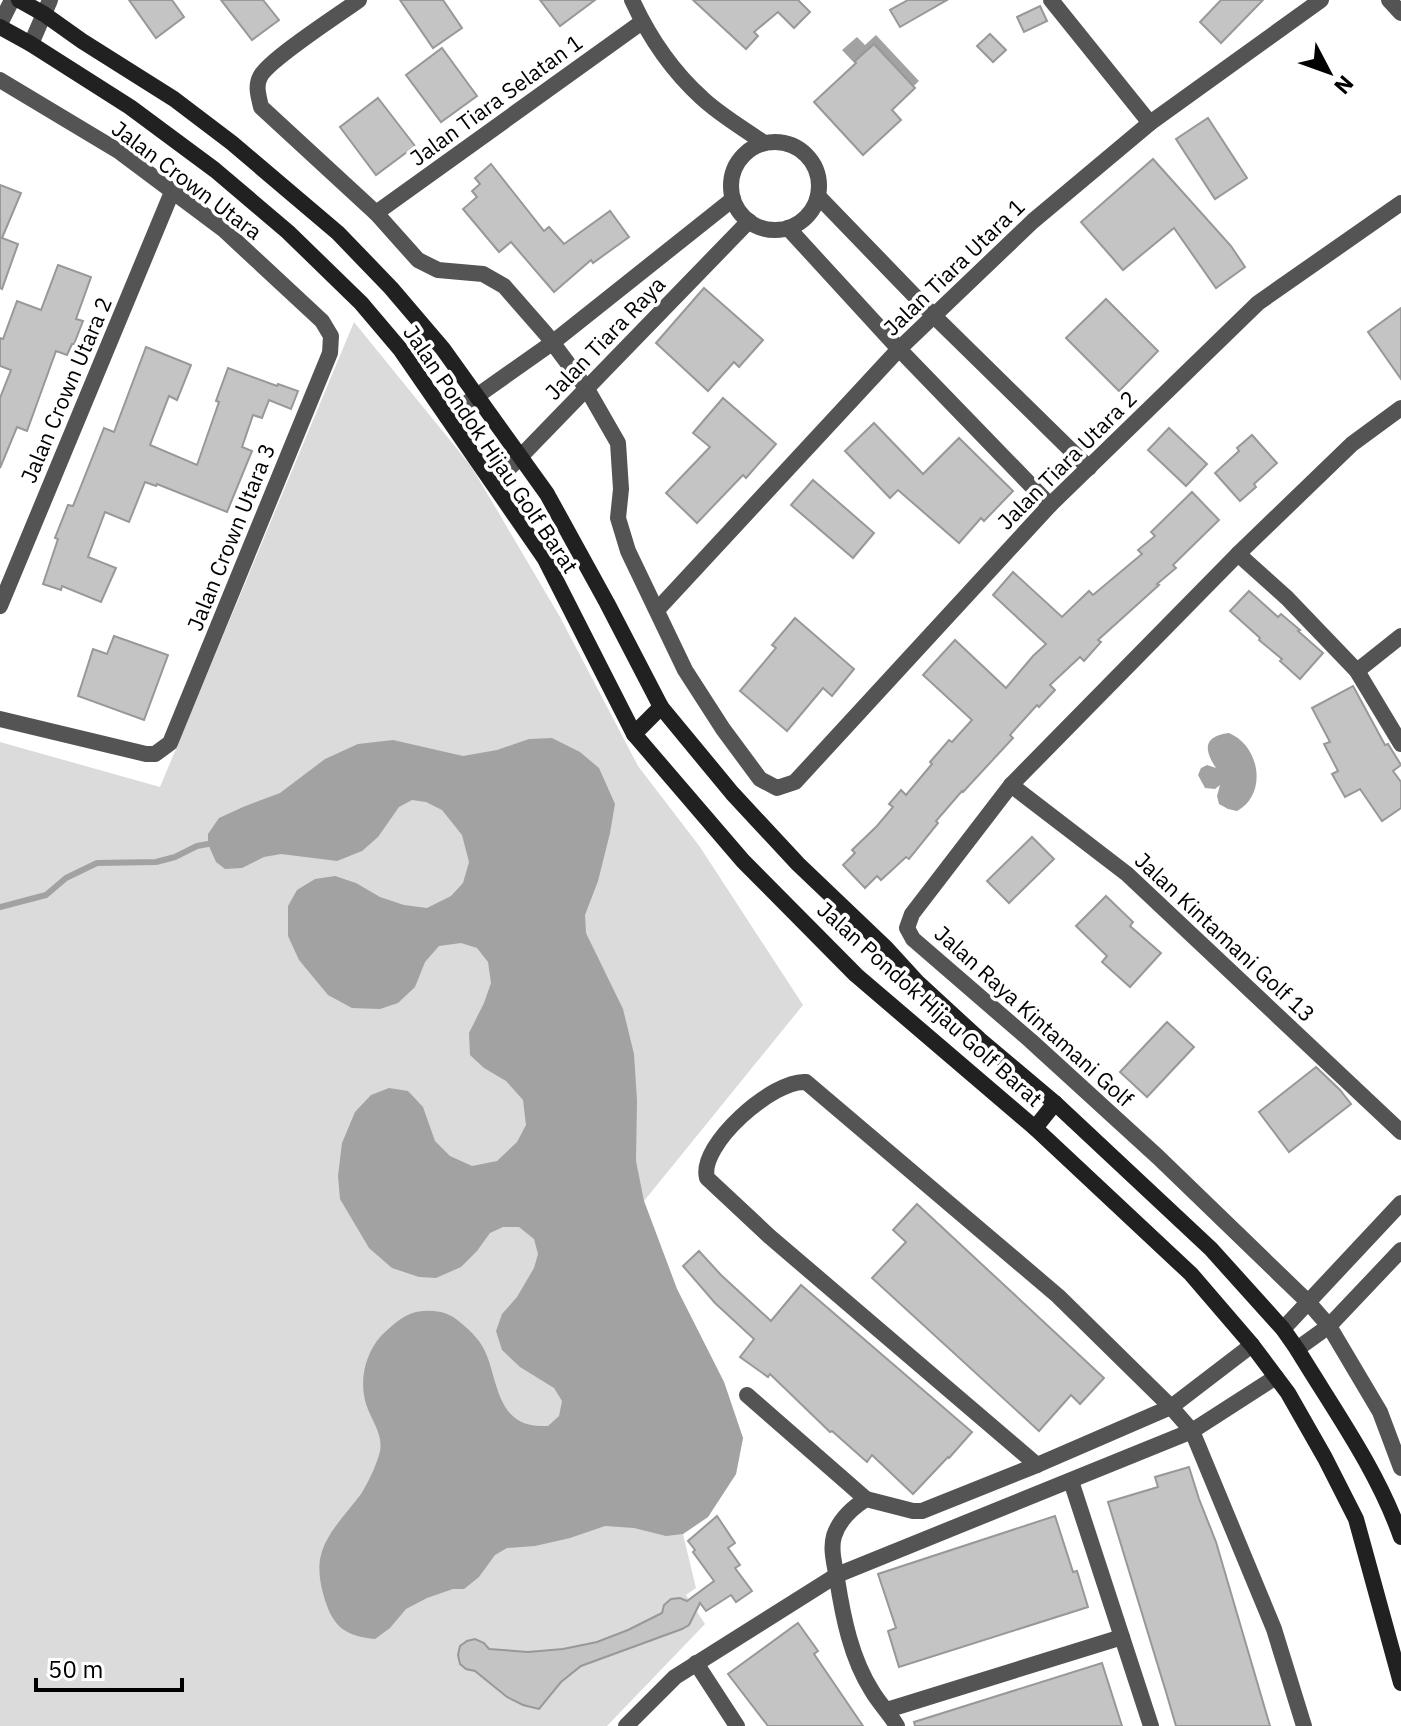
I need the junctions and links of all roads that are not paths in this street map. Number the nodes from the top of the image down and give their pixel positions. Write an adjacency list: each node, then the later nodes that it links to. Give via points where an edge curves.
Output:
1 (12, 0): 11 (street)
2 (19, 0): 8 (street, Jalan Pondok Hijau Golf Barat)
3 (359, 0): 20 (street, via 263,71 257,88 261,107)
4 (632, 0): 10 (street)
5 (1051, 0): 14 (street)
6 (1389, 0): 9 (street)
7 (1310, 3): 14 (street, Jalan Tiara Utara 1)
8 (47, 7): 12 (street); 28 (street, Jalan Pondok Hijau Golf Barat, via 82,41 174,99 338,233 391,288)
9 (1401, 13)
10 (642, 22): 15 (street, via 670,65 703,100); 20 (street, Jalan Tiara Selatan 1)
11 (0, 26): 12 (street, Jalan Pondok Hijau Golf Barat)
12 (31, 44): 30 (street, Jalan Pondok Hijau Golf Barat, via 130,107 288,232 361,303)
13 (0, 80): 16 (street, Jalan Crown Utara, via 120,152)
14 (1150, 123): 23 (street, Jalan Tiara Utara 1, via 1033,221)
15 (764, 143): 17 (street, via 794,145 806,154 815,166); 18 (street, via 739,160 733,172)
16 (172, 192): 24 (street, Jalan Crown Utara, via 223,229 322,321); 36 (street, Jalan Crown Utara 2)
17 (818, 196): 22 (street, via 812,210); 23 (street)
18 (733, 199): 21 (street); 25 (street, Jalan Tiara Raya)
19 (1401, 203): 32 (street, Jalan Tiara Utara 2, via 1258,303)
20 (376, 213): 25 (street, via 418,260 438,270 483,274 504,286)
21 (749, 221): 22 (street, via 774,230); 27 (street, Jalan Tiara Raya)
22 (788, 228): 26 (street)
23 (934, 316): 26 (street, Jalan Tiara Utara 1); 32 (street)
24 (331, 336): 41 (street, Jalan Crown Utara 3, via 330,353 170,743 146,754)
25 (552, 343): 27 (street); 28 (street, Jalan Tiara Raya)
26 (899, 349): 34 (street); 37 (street, Jalan Tiara Utara 1)
27 (587, 389): 31 (street, Jalan Tiara Raya); 37 (street, via 618,443 618,518)
28 (477, 395): 30 (street, Jalan Tiara Raya); 31 (street, Jalan Pondok Hijau Golf Barat)
29 (1401, 408): 35 (street, Jalan Raya Kintamani Golf, via 1352,444)
30 (447, 417): 33 (street, Jalan Pondok Hijau Golf Barat)
31 (521, 457): 33 (street, Jalan Tiara Raya); 40 (street, Jalan Pondok Hijau Golf Barat, via 547,494)
32 (1089, 468): 34 (street, Jalan Tiara Utara 2)
33 (494, 484): 42 (street, Jalan Pondok Hijau Golf Barat, via 545,559)
34 (1050, 505): 37 (street, Jalan Tiara Utara 2, via 795,782 777,788 760,779 723,729 685,670)
35 (1238, 554): 39 (street); 44 (street, Jalan Raya Kintamani Golf)
36 (0, 606)
37 (657, 610)
38 (1401, 636): 39 (street)
39 (1357, 671): 43 (street)
40 (661, 707): 42 (street); 45 (street, Jalan Pondok Hijau Golf Barat, via 798,864 968,1029)
41 (0, 719)
42 (634, 734): 46 (street, Jalan Pondok Hijau Golf Barat, via 743,861 856,975)
43 (1401, 744)
44 (1011, 785): 47 (street, Jalan Kintamani Golf 13, via 1127,874); 50 (street, Jalan Raya Kintamani Golf, via 912,914 907,928 913,939 1158,1157)
45 (1055, 1103): 46 (street); 52 (street, Jalan Pondok Hijau Golf Barat, via 1211,1249)
46 (1035, 1128): 53 (street, Jalan Pondok Hijau Golf Barat, via 1191,1274)
47 (1401, 1132)
48 (1401, 1203): 50 (street)
49 (1401, 1250): 51 (street)
50 (1308, 1302): 51 (street, Jalan Raya Kintamani Golf); 52 (street)
51 (1329, 1326): 54 (street); 60 (street, Jalan Raya Kintamani Golf, via 1380,1412)
52 (1283, 1329): 54 (street, Jalan Pondok Hijau Golf Barat)
53 (1252, 1345): 55 (street, Jalan Pondok Hijau Golf Barat); 57 (street)
54 (1297, 1349): 63 (street, Jalan Pondok Hijau Golf Barat, via 1376,1479)
55 (1276, 1377): 58 (street); 66 (street, Jalan Pondok Hijau Golf Barat, via 1356,1519)
56 (747, 1395): 62 (street)
57 (1171, 1407): 58 (street); 59 (street); 59 (street, via 1058,1296 806,1082 780,1088 751,1108 713,1150 707,1178)
58 (1192, 1431): 61 (street); 74 (street, via 1274,1629)
59 (1037, 1465): 62 (street, via 922,1511)
60 (1401, 1468)
61 (1071, 1481): 64 (street); 65 (street)
62 (866, 1499): 64 (street, via 844,1517 835,1533)
63 (1401, 1537)
64 (837, 1575): 67 (street); 69 (street, via 859,1665)
65 (1122, 1637): 69 (street); 73 (street)
66 (1396, 1649): 68 (street, Jalan Pondok Hijau Golf Barat)
67 (696, 1663): 70 (street); 71 (street)
68 (1401, 1683)
69 (887, 1710): 72 (street)
70 (626, 1726)
71 (737, 1726)
72 (897, 1726)
73 (1151, 1726)
74 (1304, 1726)

